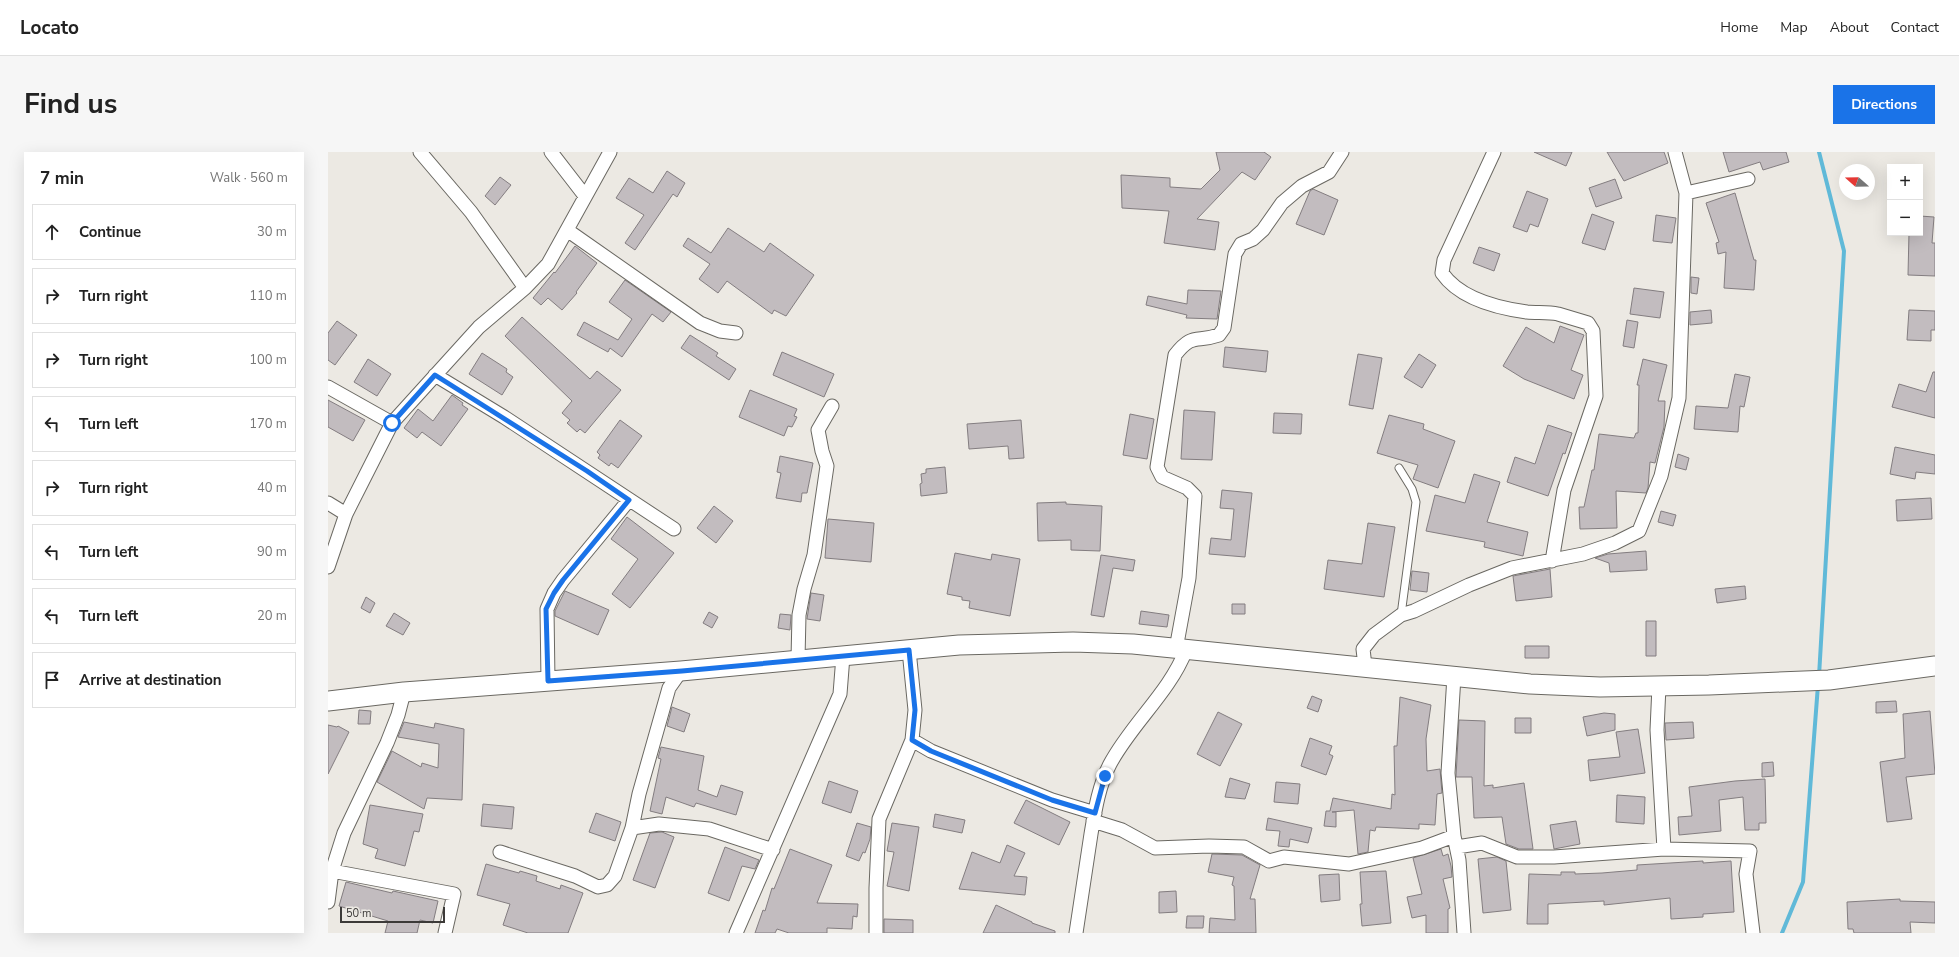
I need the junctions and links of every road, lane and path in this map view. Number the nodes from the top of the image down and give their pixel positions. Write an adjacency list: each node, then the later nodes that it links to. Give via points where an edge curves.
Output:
1 (420, 152): 11 (street, via 471,212)
2 (551, 152): 9 (street)
3 (610, 152): 9 (street)
4 (1342, 152): 26 (street, via 1329,172 1302,186 1282,203 1263,230 1253,239 1241,244 1235,254 1224,328 1219,335 1184,343 1175,355 1157,466 1162,477 1187,488 1195,496)
5 (1494, 152): 22 (street, via 1444,260 1442,273 1448,283 1492,305 1528,312 1558,314 1588,323 1592,331 1596,396 1564,490)
6 (1675, 152): 8 (street)
7 (1748, 179): 8 (street)
8 (1686, 193): 22 (street, via 1679,398 1660,476 1639,531 1589,552)
9 (586, 196): 10 (street)
10 (567, 230): 11 (street, via 548,264); 12 (street, via 700,323 720,331)
11 (525, 288): 13 (street, via 479,327)
12 (736, 333)
13 (435, 375): 16 (street); 18 (street, via 581,466)
14 (328, 387): 16 (street)
15 (832, 406): 28 (street, via 818,430 827,466 814,555 799,615)
16 (392, 423): 20 (street)
17 (1399, 468): 24 (lane, via 1412,489 1416,502)
18 (629, 500): 21 (street); 33 (street, via 563,580 546,609)
19 (328, 503): 20 (street)
20 (346, 514): 23 (street)
21 (674, 529)
22 (1552, 561): 24 (street, via 1512,568)
23 (328, 567)
24 (1402, 615): 29 (street, via 1374,635 1363,649)
25 (909, 650): 26 (main road, via 959,645 1073,642 1133,644); 27 (main road); 37 (street, via 915,710)
26 (1181, 650): 29 (main road); 38 (street, via 1173,679 1140,719 1110,764)
27 (843, 656): 28 (main road); 42 (street, via 840,694 786,814)
28 (798, 659): 31 (main road)
29 (1366, 666): 32 (main road)
30 (1935, 666): 34 (main road, via 1829,680)
31 (682, 671): 33 (main road); 39 (street, via 669,688)
32 (1454, 676): 34 (main road, via 1530,684); 40 (street, via 1448,773)
33 (548, 681): 35 (main road)
34 (1659, 686): 41 (street, via 1657,730)
35 (404, 692): 36 (main road); 44 (street, via 390,736 344,833)
36 (328, 701)
37 (912, 740): 38 (street, via 931,751); 48 (street, via 880,820)
38 (1094, 817): 40 (street, via 1155,848 1244,847 1269,861 1284,857 1349,864); 49 (street)
39 (632, 828): 42 (street, via 659,824 709,829); 43 (street, via 615,876 607,885 598,887 575,876)
40 (1456, 842): 41 (street, via 1482,844 1517,857 1554,857); 50 (street)
41 (1664, 849): 51 (street, via 1750,851 1746,874)
42 (773, 850): 47 (street)
43 (500, 852)
44 (332, 871): 45 (street); 46 (street, via 454,894)
45 (328, 902)
46 (445, 933)
47 (736, 933)
48 (876, 933)
49 (1076, 933)
50 (1464, 933)
51 (1753, 933)

